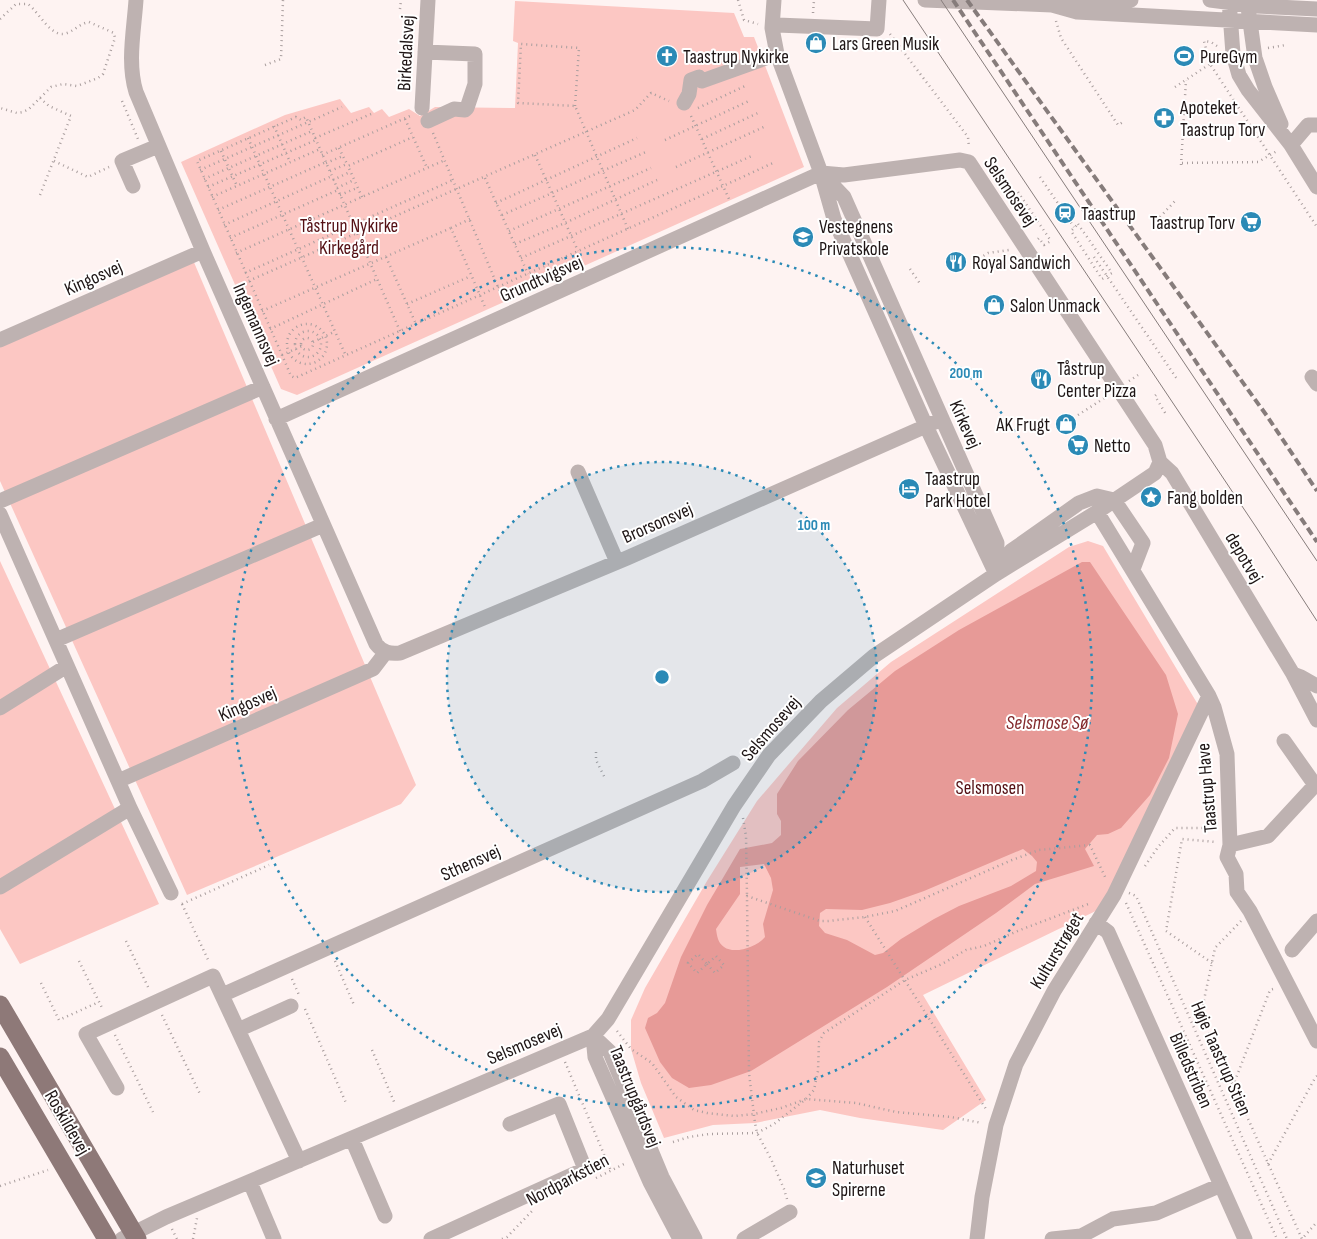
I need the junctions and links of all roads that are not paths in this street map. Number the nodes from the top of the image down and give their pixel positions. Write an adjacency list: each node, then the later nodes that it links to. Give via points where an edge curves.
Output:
1 (136, 0): 21 (street, Ingemannsvej, via 132,80)
2 (428, 0): 16 (street, Birkedalsvej)
3 (774, 0): 15 (street, Kirkevej)
4 (879, 0): 15 (street, via 877,29 777,25)
5 (925, 0): 10 (street)
6 (1131, 0): 10 (street)
7 (1210, 0): 8 (street)
8 (1229, 1): 9 (street); 12 (street)
9 (1247, 3): 11 (street); 13 (street)
10 (1052, 5): 12 (street, via 1077,12)
11 (1317, 9)
12 (1230, 21): 13 (street); 20 (street, via 1239,75)
13 (1249, 21): 14 (street); 20 (street, via 1261,77)
14 (1317, 25)
15 (772, 28): 17 (street, Kirkevej)
16 (425, 52): 16 (street, Birkedalsvej, via 425,115 465,110 475,84 475,54)
17 (777, 54): 18 (street, via 702,81 699,77 691,80); 23 (street, Kirkevej)
18 (686, 107)
19 (1317, 125): 20 (street, via 1308,125)
20 (1291, 145): 25 (street)
21 (158, 146): 24 (street, via 122,162); 28 (street, Ingemannsvej)
22 (930, 164): 23 (street, Selsmosevej, via 844,175); 26 (street, Selsmosevej, via 849,185); 34 (street, Selsmosevej, via 969,162 1155,445)
23 (821, 173): 26 (street, Kirkevej); 27 (street, Kirkevej); 31 (street, Grundtvigsvej)
24 (133, 186)
25 (1317, 187)
26 (844, 197): 27 (street, Selsmosevej); 32 (street, Kirkevej)
27 (834, 218): 33 (street, Kirkevej)
28 (203, 251): 29 (street, Kingosvej); 30 (street, Ingemannsvej)
29 (0, 340)
30 (263, 387): 31 (street, Ingemannsvej); 37 (street)
31 (276, 418): 40 (street, Ingemannsvej)
32 (942, 419): 33 (street, Brorsonsvej); 44 (street, Kirkevej, via 997,543)
33 (926, 426): 42 (street, Brorsonsvej); 44 (street, Kirkevej)
34 (1160, 462): 36 (street, Selsmosevej, via 1155,473); 48 (street, depotvej, via 1172,473)
35 (578, 472): 42 (street)
36 (1114, 500): 38 (street, Selsmosevej); 43 (street, via 1143,543); 44 (street, via 1097,496 1079,503 1010,551)
37 (0, 501)
38 (1097, 512): 43 (street, Taastrup Have); 44 (street, Selsmosevej)
39 (0, 514): 41 (street)
40 (324, 525): 45 (street); 46 (street, Ingemannsvej, via 376,644)
41 (3, 530): 45 (street)
42 (617, 562): 46 (street, Brorsonsvej, via 400,653)
43 (1133, 569): 50 (street, Taastrup Have)
44 (996, 574): 67 (street, Selsmosevej, via 874,656 821,701 769,755 734,806 608,1019)
45 (56, 640): 47 (street)
46 (386, 652): 55 (street, Kingosvej, via 373,669)
47 (67, 666): 51 (street); 55 (street)
48 (1293, 674): 49 (street); 52 (street, depotvej)
49 (1317, 686)
50 (1209, 696): 57 (street, Taastrup Have, via 1227,754); 61 (street, Kulturstrøget, via 1122,895)
51 (0, 708)
52 (1317, 720)
53 (1284, 741): 57 (street, via 1315,785 1268,836)
54 (733, 763): 63 (street, Sthensvej, via 702,781)
55 (118, 781): 56 (street)
56 (130, 808): 58 (street); 59 (street)
57 (1230, 839): 68 (street, Taastrup Have, via 1227,857 1236,874 1237,892)
58 (0, 887)
59 (171, 893)
60 (1317, 921): 62 (street)
61 (1096, 923): 75 (street, Billedstriben, via 1108,932); 85 (street, Kulturstrøget, via 1054,991 1016,1064 996,1125 982,1197)
62 (1292, 950)
63 (222, 995): 66 (street); 70 (street, via 213,976 86,1034)
64 (0, 1005): 78 (main road, Roskildevej)
65 (291, 1006): 66 (street)
66 (238, 1030): 73 (street)
67 (593, 1036): 72 (street, Selsmosevej); 82 (street, Taastrupgårdsvej, via 595,1057 650,1182); 83 (street, Taastrupgårdsvej, via 610,1052 662,1177)
68 (1317, 1041)
69 (0, 1057): 79 (main road, Roskildevej)
70 (117, 1088)
71 (510, 1124): 81 (street, via 559,1104 585,1169)
72 (352, 1138): 73 (street, Selsmosevej); 77 (street)
73 (299, 1161): 74 (street, Selsmosevej)
74 (250, 1182): 78 (street, Selsmosevej, via 166,1217); 80 (street)
75 (1221, 1185): 86 (street, via 1156,1213 1113,1219 1081,1236); 87 (street, Billedstriben)
76 (790, 1212): 84 (street)
77 (385, 1216)
78 (131, 1237)
79 (107, 1239)
80 (274, 1239)
81 (431, 1239)
82 (680, 1239)
83 (695, 1239)
84 (744, 1239)
85 (978, 1239)
86 (1052, 1239)
87 (1245, 1239)

